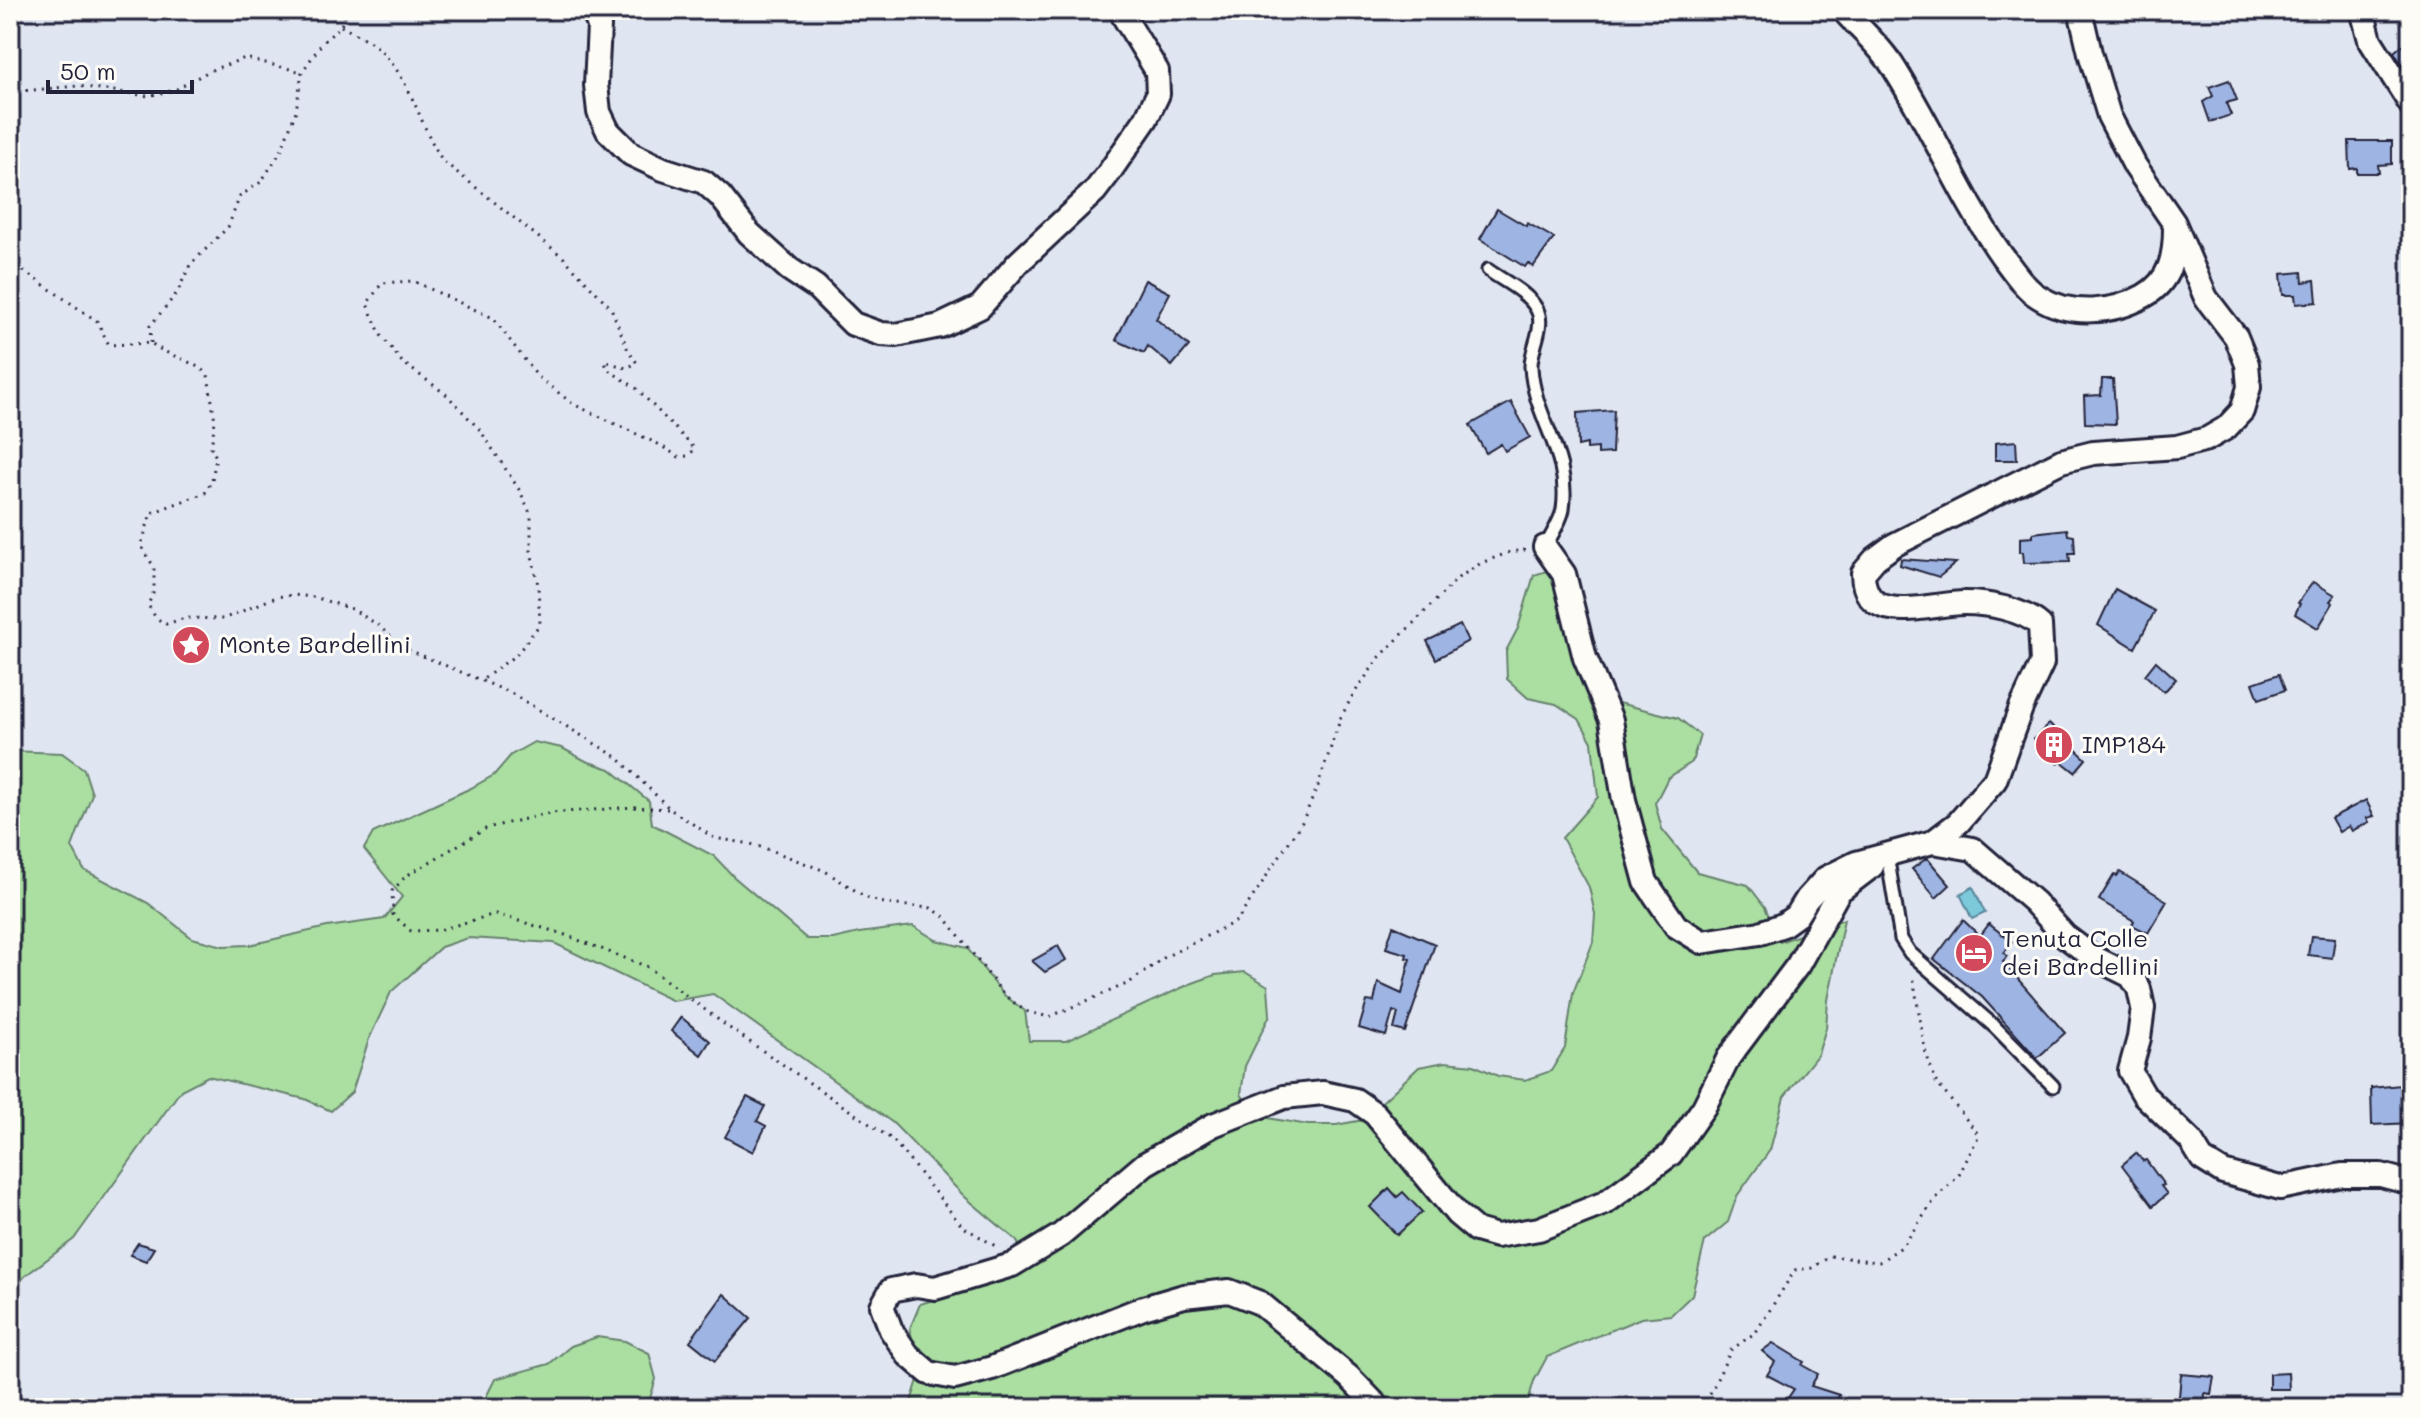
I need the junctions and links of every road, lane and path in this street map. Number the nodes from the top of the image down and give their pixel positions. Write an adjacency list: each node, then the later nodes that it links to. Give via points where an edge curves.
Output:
1 (346, 10): 7 (path)
2 (593, 10): 3 (street, via 599,26 599,112 608,131 631,154 704,182 749,233 853,324 896,335 940,326 980,307 1108,174 1158,94 1157,71)
3 (1123, 10)
4 (1843, 10): 11 (street, via 1890,62 1988,236 2039,298 2084,311 2112,309 2152,292 2175,254)
5 (2080, 10): 11 (street, via 2109,116)
6 (2362, 10): 10 (street, via 2370,40)
7 (341, 26): 8 (path); 16 (path, via 383,51 410,91 443,161 563,257 611,308 637,363 626,368 605,361 607,369 636,388 695,449 679,457 573,404 537,376 493,318 413,281 382,283 367,304 381,335 402,362 447,395 480,430 531,515 540,624 517,654)
8 (302, 72): 9 (path, via 245,58 175,90 148,96 78,86); 14 (path, via 296,111 281,151 261,182 240,196 228,227 190,265 177,293 150,326)
9 (10, 92)
10 (2411, 105)
11 (2174, 223): 18 (street, via 2198,282 2236,337 2247,364 2249,387 2242,411 2207,439 2061,461 1894,545 1863,573 1869,597 1880,605 1901,610 1965,603 2004,609 2040,625 2042,663 1995,780 1958,823)
12 (10, 262): 14 (path, via 97,321 109,345)
13 (1488, 270): 15 (lane, via 1538,309 1531,365 1536,400 1562,462 1563,511)
14 (151, 343): 16 (path, via 208,375 215,421 211,447 216,457 205,493 151,513 141,546 154,567 149,610 166,624 185,618 223,619 276,597 314,597 352,609 404,648)
15 (1545, 547): 17 (path, via 1510,552 1469,571 1379,658 1341,717 1302,822 1237,921 1165,957 1129,983 1049,1017 1025,1011 1004,995 945,917 931,908 867,898 812,866 751,844 714,838); 19 (street, via 1564,574 1585,658 1611,720 1624,800 1646,882 1676,926 1702,942 1760,933 1797,915 1826,878)
16 (482, 680): 17 (path, via 617,757)
17 (670, 809): 23 (path, via 550,813 487,828 406,876 392,891 393,915 411,931 439,930 495,914 648,967 893,1140 962,1226 999,1248)
18 (1933, 842): 19 (street); 22 (street, via 1973,849 2065,936 2131,976 2143,1008 2130,1071 2144,1095 2202,1159 2223,1172 2280,1188 2342,1175 2381,1175)
19 (1887, 855): 20 (lane, via 1901,939); 23 (street, via 1839,891 1798,965 1729,1057 1704,1107 1671,1154 1605,1203 1539,1229 1497,1236 1476,1230 1375,1114 1355,1100 1323,1093 1284,1097 1213,1125 1145,1164 1061,1235)
20 (1910, 953): 21 (lane); 25 (path, via 1925,1050 1936,1082 1979,1135 1959,1175 1903,1246 1879,1262 1831,1256 1812,1268 1795,1270 1756,1332 1731,1350)
21 (2053, 1086)
22 (2411, 1183)
23 (1012, 1265): 24 (street, via 935,1288 891,1290 882,1306 908,1355 929,1373 955,1378 1143,1308 1229,1291 1260,1303)
24 (1379, 1408)
25 (1703, 1408)

